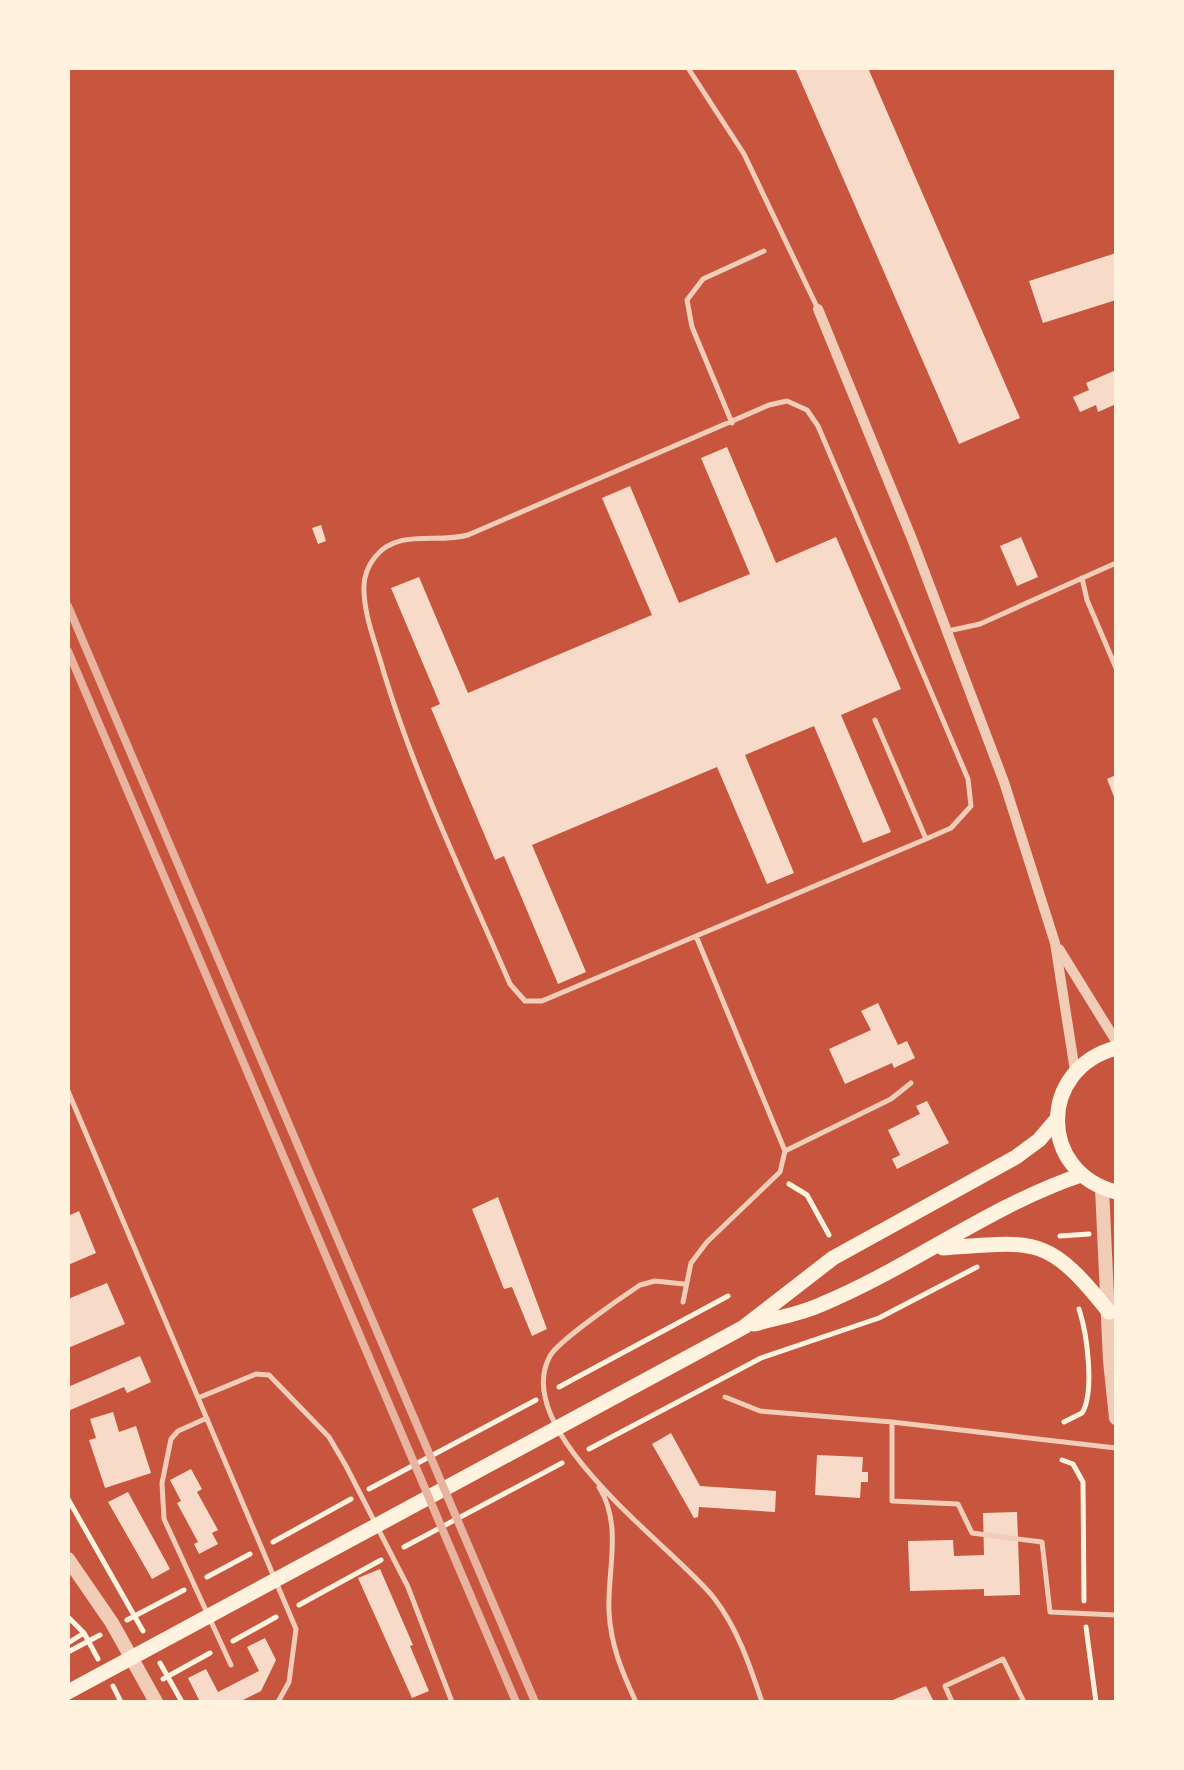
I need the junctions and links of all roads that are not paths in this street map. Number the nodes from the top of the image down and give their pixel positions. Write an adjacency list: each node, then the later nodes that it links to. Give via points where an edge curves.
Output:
1 (688, 68): 3 (lane, via 744,154)
2 (764, 251): 4 (lane, via 703,279 687,300)
3 (818, 310): 7 (street)
4 (732, 422): 10 (lane, via 787,401 818,426 968,779 966,814); 11 (lane, via 468,535 399,540 376,556 364,577 366,612 399,721 516,994 534,1004)
5 (1116, 563): 6 (lane)
6 (1082, 578): 7 (lane); 8 (lane)
7 (948, 632): 12 (street)
8 (1116, 668)
9 (874, 720): 10 (lane)
10 (926, 840): 11 (lane)
11 (696, 936): 18 (lane)
12 (1054, 942): 13 (street); 14 (street)
13 (1116, 1044): 14 (main road)
14 (1075, 1071): 17 (main road)
15 (911, 1083): 18 (lane, via 891,1100)
16 (68, 1091): 27 (lane)
17 (1057, 1119): 19 (main road, via 1068,1159); 25 (main road, via 1016,1157 834,1258)
18 (785, 1150): 22 (lane, via 780,1172 707,1242)
19 (1082, 1176): 20 (main road); 21 (main road)
20 (1109, 1190): 24 (street)
21 (934, 1249): 24 (main road, via 1034,1245 1072,1268); 25 (main road, via 816,1307)
22 (684, 1284): 23 (lane); 32 (lane, via 640,1285 551,1353 548,1404)
23 (683, 1302)
24 (1109, 1312): 29 (street)
25 (744, 1327): 36 (main road)
26 (724, 1397): 30 (lane, via 760,1411)
27 (198, 1398): 28 (lane); 39 (lane, via 269,1375 329,1437 408,1587)
28 (206, 1418): 35 (lane, via 171,1439 162,1483 164,1519); 38 (lane, via 296,1629 289,1682)
29 (1116, 1418)
30 (892, 1422): 31 (lane); 34 (lane, via 892,1501 958,1504 972,1533 1042,1542 1050,1612)
31 (1116, 1448)
32 (589, 1472): 40 (lane, via 611,1518 614,1653); 41 (lane, via 714,1598 742,1646)
33 (68, 1559): 37 (street)
34 (1116, 1615)
35 (231, 1666)
36 (68, 1692)
37 (156, 1702)
38 (278, 1702)
39 (452, 1702)
40 (636, 1702)
41 (762, 1702)
42 (952, 1702): 43 (lane, via 944,1686 1002,1659)
43 (1024, 1702)

